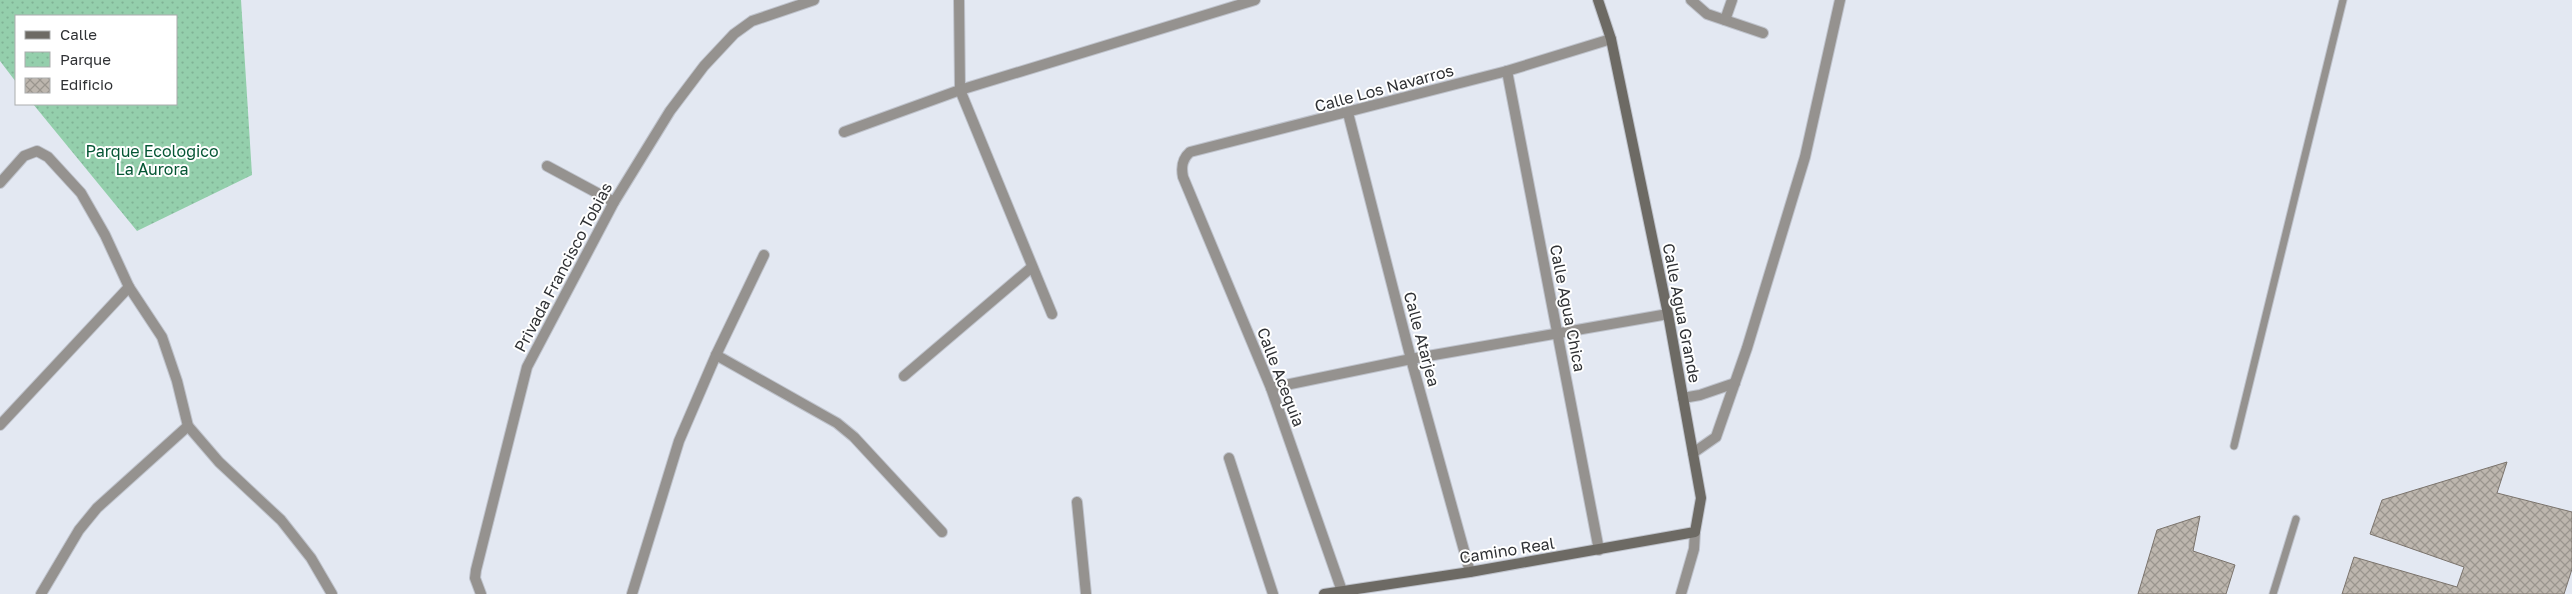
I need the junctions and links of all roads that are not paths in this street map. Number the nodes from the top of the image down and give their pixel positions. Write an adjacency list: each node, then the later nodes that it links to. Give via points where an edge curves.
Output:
1 (814, 0): 19 (street, Privada Francisco Tobias, via 752,21 734,34 704,66 670,111)
2 (959, 0): 13 (street)
3 (1255, 0): 13 (street)
4 (1598, 0): 11 (street, Calle Agua Grande)
5 (1691, 0): 9 (street, via 1707,14)
6 (1732, 0): 9 (street)
7 (1840, 0): 29 (street, via 1805,157)
8 (2343, 0): 34 (lane)
9 (1725, 20): 10 (street)
10 (1763, 32)
11 (1611, 39): 12 (street, Calle Los Navarros); 24 (street, Calle Agua Grande)
12 (1507, 71): 14 (street, Calle Los Navarros); 25 (street, Calle Agua Chica)
13 (960, 90): 15 (street); 21 (street)
14 (1348, 113): 17 (street, Calle Los Navarros, via 1190,152 1183,162); 27 (street, Calle Atarjea)
15 (844, 132)
16 (548, 166): 19 (street)
17 (1183, 177): 30 (street, Calle Acequia)
18 (0, 183): 22 (street, via 24,156 37,151 43,154 81,193)
19 (614, 202): 46 (street, Privada Francisco Tobias, via 527,367 476,570)
20 (764, 255): 26 (street)
21 (1032, 267): 23 (street); 28 (street)
22 (129, 287): 32 (street); 33 (street, via 168,350)
23 (1052, 314)
24 (1668, 314): 25 (street); 31 (street, Calle Agua Grande)
25 (1557, 332): 27 (street); 41 (street, Calle Agua Chica)
26 (716, 355): 39 (street, via 837,423 854,437); 47 (street, via 679,441)
27 (1411, 358): 30 (street); 42 (street, Calle Atarjea)
28 (904, 376)
29 (1735, 383): 31 (street); 35 (street, via 1716,437)
30 (1271, 388): 43 (street, Calle Acequia)
31 (1683, 398): 35 (street, Calle Agua Grande)
32 (0, 425)
33 (188, 426): 44 (street, via 97,508 79,530); 45 (street, via 219,462 281,520)
34 (2234, 446)
35 (1693, 453): 40 (street, Calle Agua Grande, via 1701,498)
36 (1229, 458): 49 (street)
37 (1077, 502): 48 (street)
38 (2296, 519): 52 (lane)
39 (942, 532)
40 (1695, 532): 41 (street, Camino Real); 51 (street, Calle Agua Grande, via 1692,557)
41 (1599, 550): 42 (street, Camino Real)
42 (1470, 572): 43 (street, Camino Real)
43 (1342, 591): 50 (street, Camino Real)
44 (41, 594)
45 (332, 594)
46 (481, 594)
47 (632, 594)
48 (1086, 594)
49 (1272, 594)
50 (1324, 594)
51 (1681, 594)
52 (2273, 594)

